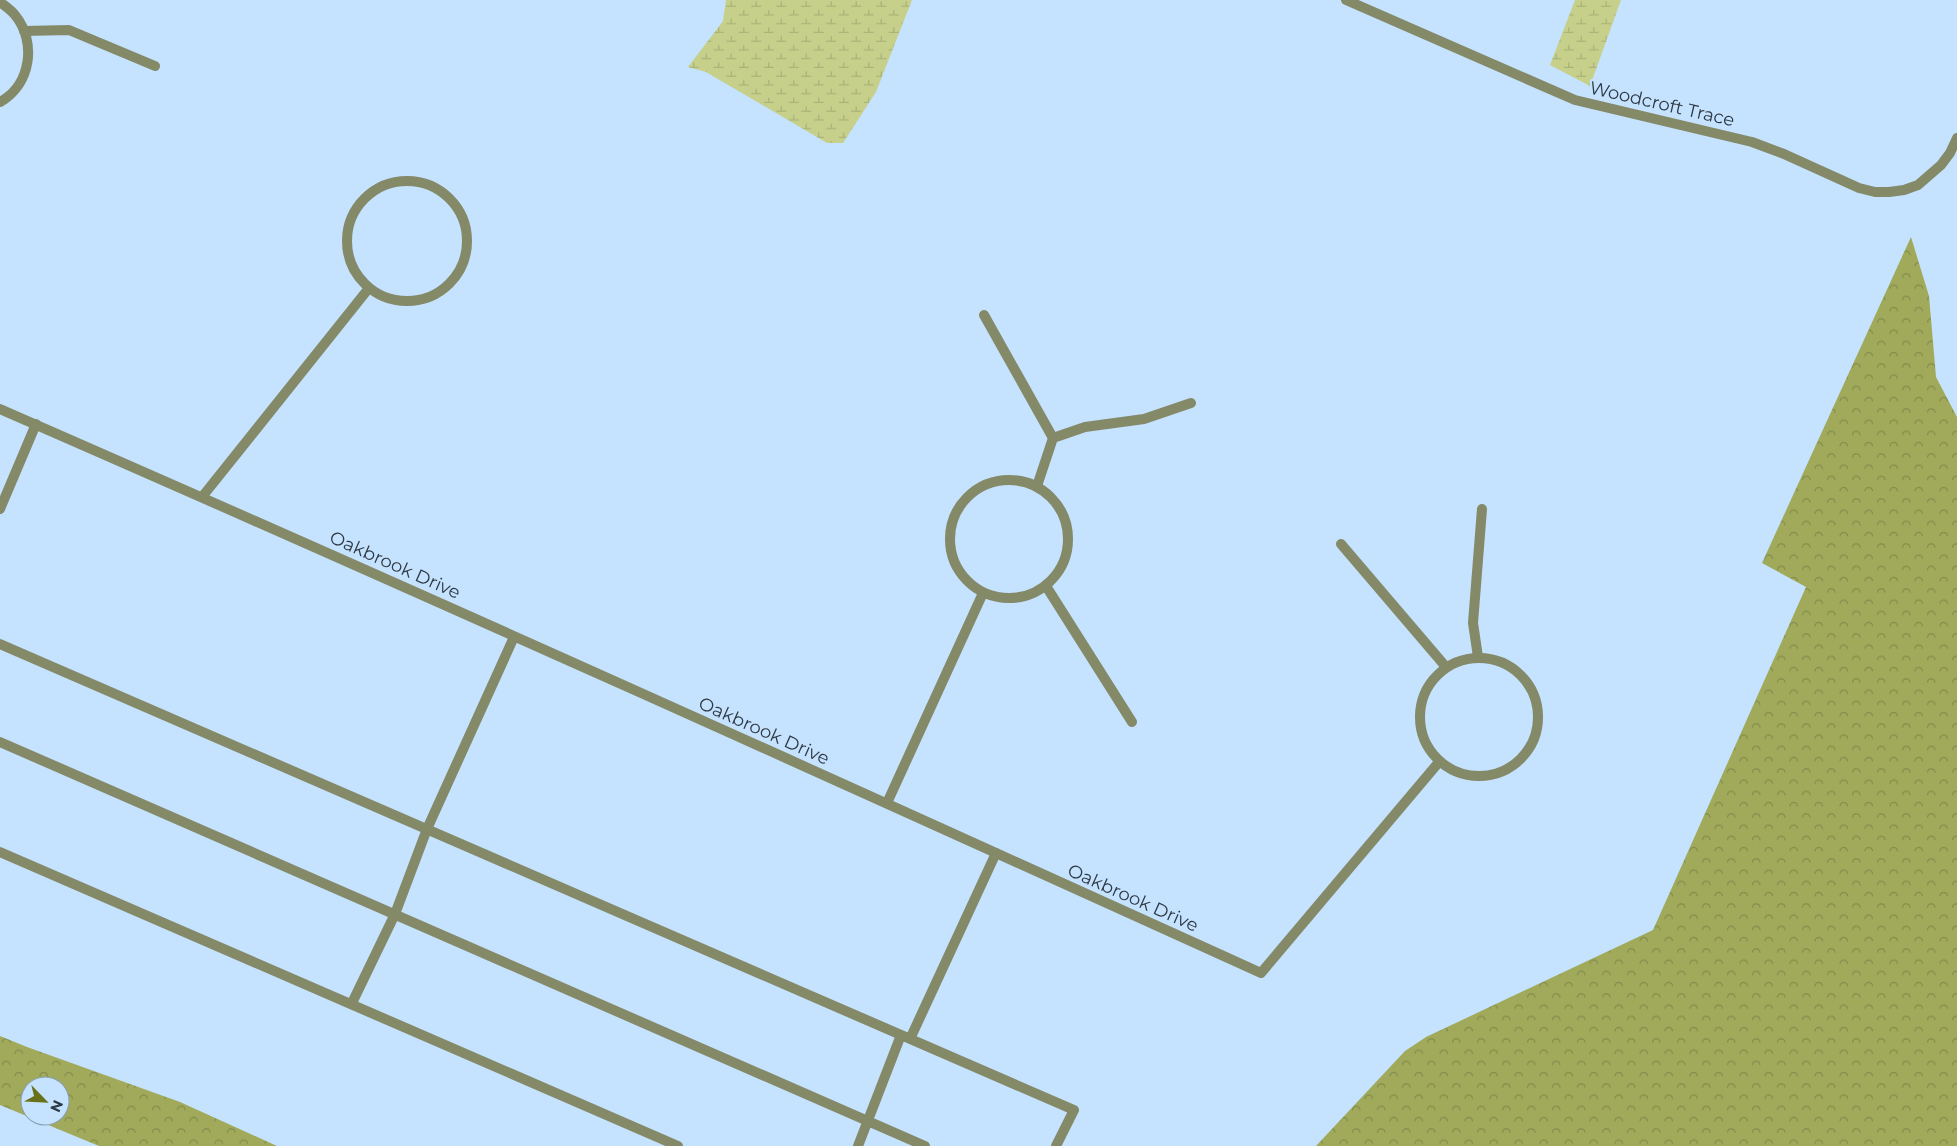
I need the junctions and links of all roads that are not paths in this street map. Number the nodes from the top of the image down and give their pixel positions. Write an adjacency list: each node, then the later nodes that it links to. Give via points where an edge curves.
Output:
1 (1346, 0): 6 (street, Woodcroft Trace, via 1575,100 1752,142 1875,192 1904,190 1918,185 1941,165)
2 (0, 2): 3 (street, via 15,14)
3 (24, 31): 4 (street, via 69,30); 5 (street, via 29,49 27,68 19,85)
4 (155, 66)
5 (0, 102)
6 (1957, 138)
7 (369, 288): 7 (street, via 386,298 414,301 441,291 455,278 464,260 468,241 465,222 456,205 441,191 422,182 402,181 382,186 366,197 353,214 347,233 348,254 355,273); 14 (street)
8 (984, 315): 12 (street)
9 (1191, 404): 12 (street, via 1144,419 1085,427)
10 (0, 409): 11 (street, Oakbrook Drive)
11 (36, 424): 14 (street, Oakbrook Drive); 16 (street)
12 (1053, 438): 13 (street)
13 (1037, 486): 18 (street, via 1053,498 1064,515 1069,534 1067,553 1059,572); 19 (street, via 1020,480 1000,480 982,486 966,497 956,512 950,530 950,549 956,567 967,582)
14 (202, 497): 20 (street, Oakbrook Drive)
15 (1482, 508): 22 (street, via 1473,623)
16 (0, 509)
17 (1341, 544): 23 (street)
18 (1046, 586): 19 (street, via 1015,599); 24 (street)
19 (982, 593): 27 (street)
20 (514, 636): 27 (street, Oakbrook Drive); 28 (street)
21 (0, 644): 28 (street)
22 (1478, 657): 23 (street); 26 (street, via 1497,660 1515,668 1528,682 1536,700 1539,719 1535,737 1526,754 1511,767 1494,775 1474,776 1456,772)
23 (1446, 667): 26 (street, via 1433,679 1424,695 1420,713 1421,731)
24 (1132, 722)
25 (0, 742): 31 (street)
26 (1439, 762): 30 (street, Oakbrook Drive, via 1261,974)
27 (887, 803): 30 (street, Oakbrook Drive)
28 (427, 829): 31 (street); 33 (street)
29 (0, 852): 32 (street)
30 (996, 853): 33 (street)
31 (395, 914): 32 (street); 34 (street)
32 (352, 1003): 35 (street)
33 (906, 1037): 34 (street); 38 (street, via 1074,1110)
34 (867, 1121): 36 (street); 37 (street)
35 (678, 1146)
36 (858, 1146)
37 (925, 1146)
38 (1056, 1146)

